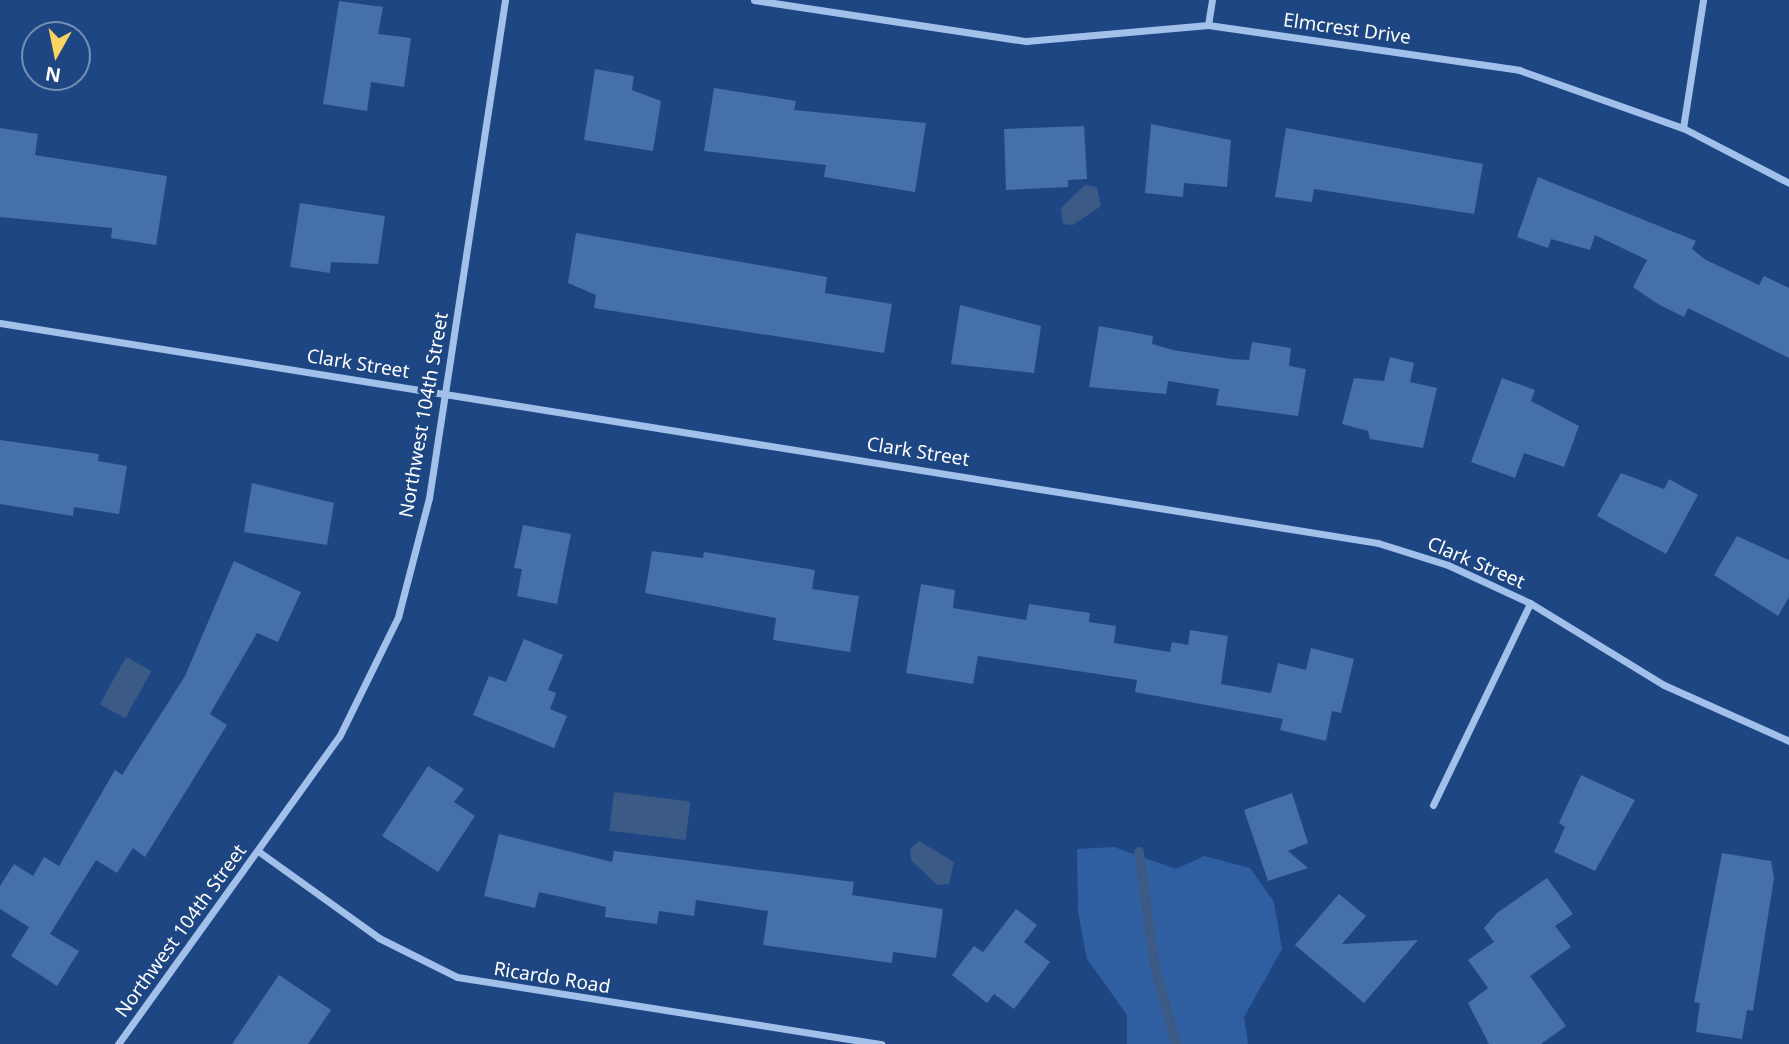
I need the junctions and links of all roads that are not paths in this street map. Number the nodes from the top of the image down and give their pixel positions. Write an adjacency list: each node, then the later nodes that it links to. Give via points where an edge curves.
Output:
1 (505, 0): 9 (street, Northwest 104th Street)
2 (754, 0): 5 (street, Elmcrest Drive, via 1026,41)
3 (1212, 0): 5 (street)
4 (1703, 0): 6 (street)
5 (1208, 25): 6 (street, Elmcrest Drive, via 1519,70)
6 (1683, 128): 7 (street, Elmcrest Drive)
7 (1789, 183)
8 (0, 323): 9 (street, Clark Street)
9 (445, 394): 10 (street, Clark Street, via 1378,543 1448,565); 13 (street, Northwest 104th Street, via 429,498 398,617 339,737)
10 (1530, 603): 11 (street, Clark Street, via 1664,685); 12 (street)
11 (1789, 741)
12 (1433, 804)
13 (258, 851): 14 (street, Ricardo Road, via 379,938 457,977); 15 (street, Northwest 104th Street)
14 (879, 1043)
15 (118, 1044)

